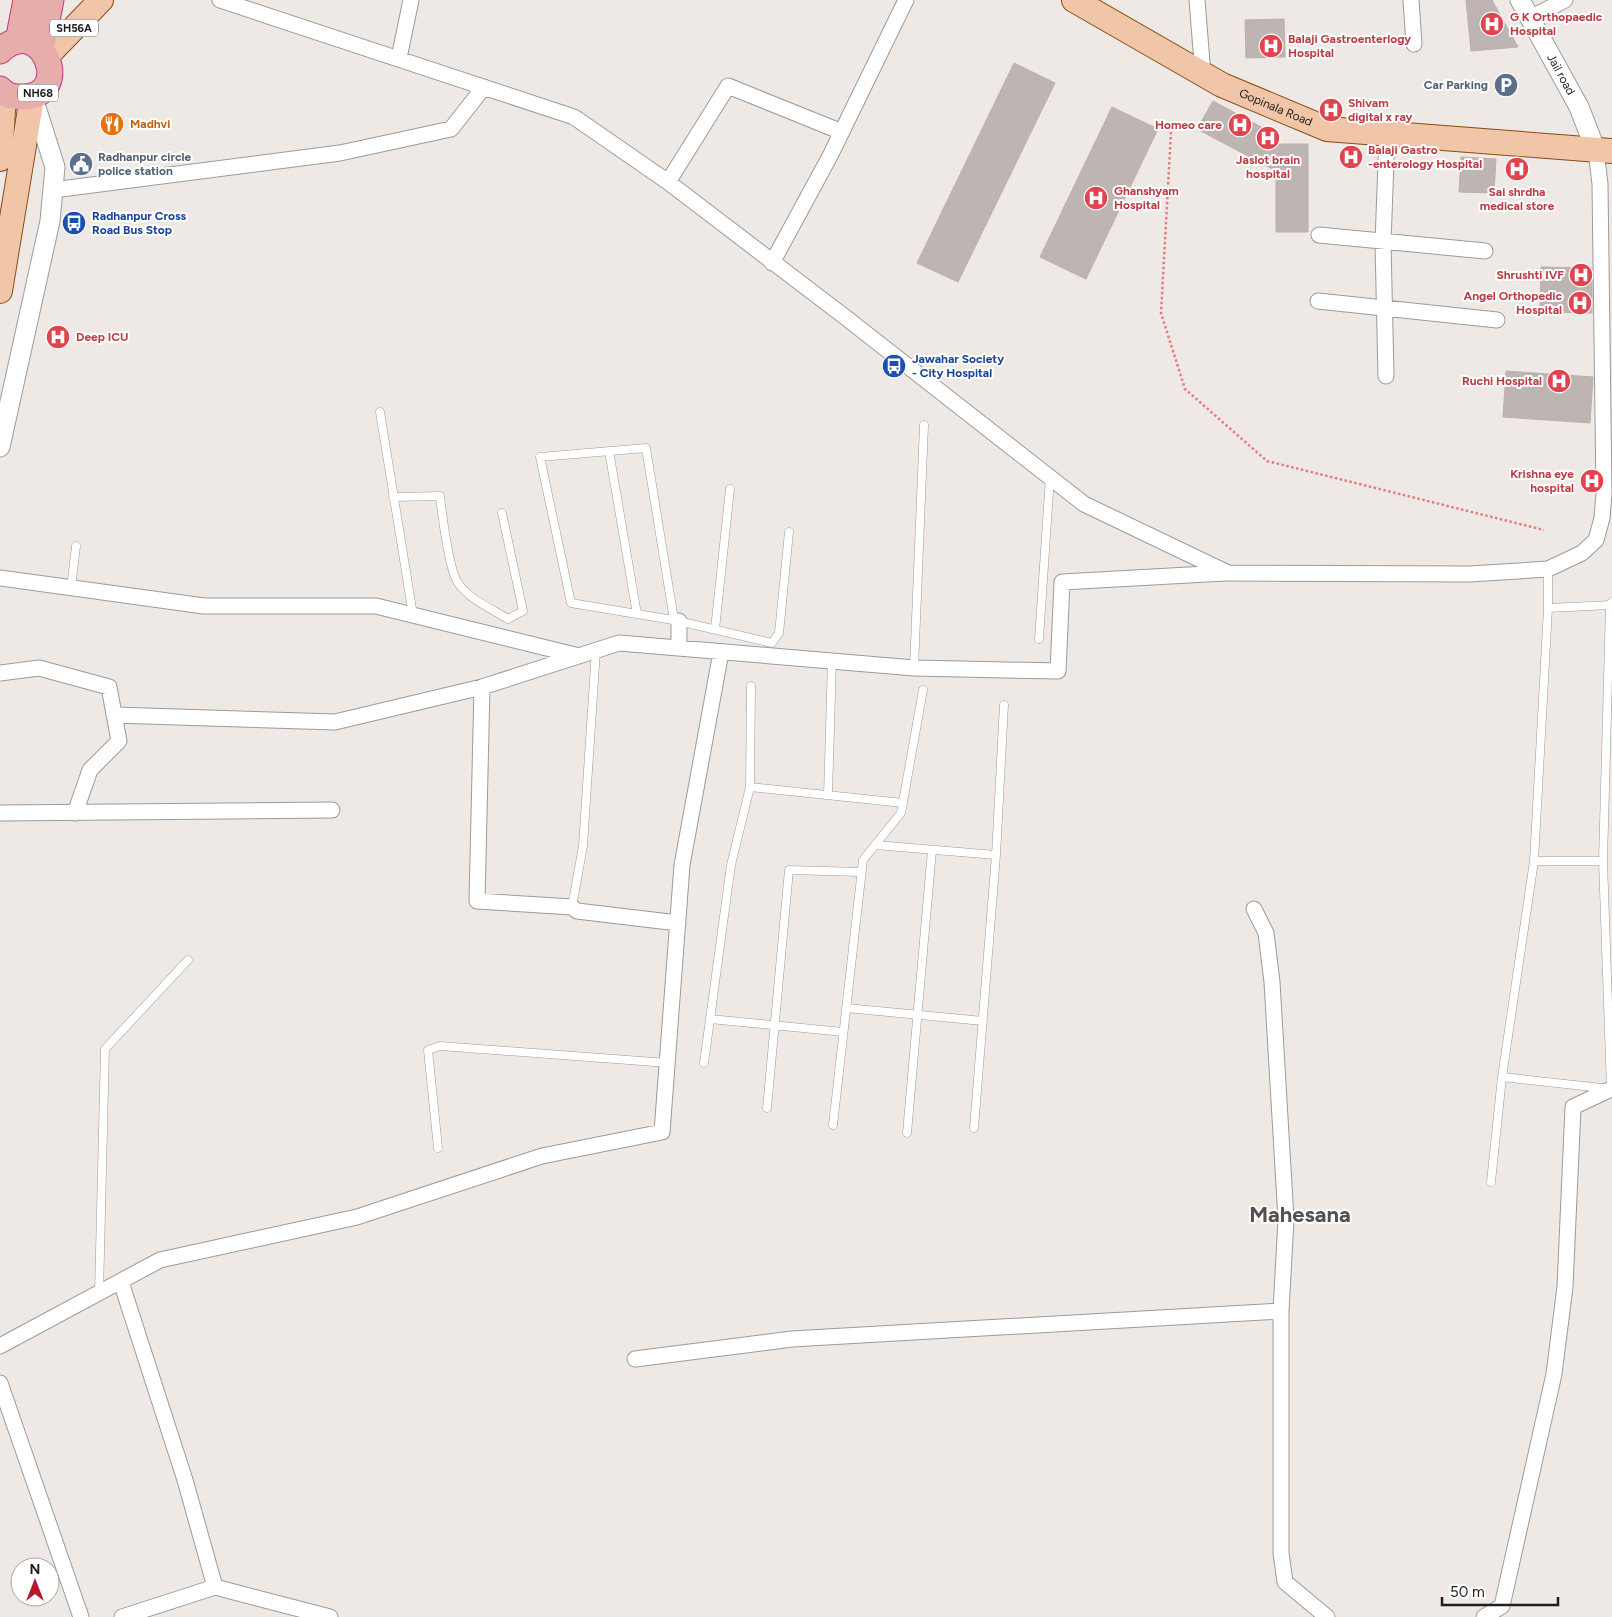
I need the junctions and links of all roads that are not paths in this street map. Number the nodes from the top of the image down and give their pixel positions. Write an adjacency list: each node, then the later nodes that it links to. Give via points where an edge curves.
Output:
1 (26, 0): 14 (highway)
2 (51, 0): 15 (highway, NH68)
3 (101, 0): 15 (main road, SH56A)
4 (220, 0): 16 (street)
5 (410, 0): 16 (street)
6 (906, 0): 21 (street)
7 (1074, 0): 17 (main road, Gopinala Road)
8 (1197, 0): 17 (street)
9 (1411, 0): 13 (street)
10 (1520, 0): 12 (street, Jail road)
11 (1565, 0): 12 (street)
12 (1530, 18): 24 (street, Jail road, via 1579,107)
13 (1414, 44)
14 (6, 46): 15 (highway, via 34,44)
15 (44, 52): 20 (highway, NH68, via 50,75 41,92)
16 (399, 58): 18 (street)
17 (1203, 75): 22 (main road, Gopinala Road, via 1327,129)
18 (484, 87): 25 (street, via 574,117); 26 (street, via 451,129 340,153)
19 (2, 91): 20 (highway, NH68, via 13,97); 23 (main road)
20 (32, 97): 26 (street, via 56,167); 31 (main road)
21 (842, 132): 25 (street, via 728,86); 30 (street)
22 (1387, 134): 24 (main road, Gopinala Road); 28 (street)
23 (0, 159)
24 (1606, 169): 46 (street, via 1602,518 1596,540 1582,553)
25 (668, 182): 30 (street)
26 (53, 190): 38 (street, via 50,221)
27 (1319, 235): 28 (street)
28 (1382, 243): 29 (street); 33 (street)
29 (1484, 251)
30 (772, 263): 40 (street)
31 (0, 291)
32 (1318, 302): 33 (street)
33 (1384, 307): 34 (street); 35 (street)
34 (1497, 320)
35 (1386, 376)
36 (380, 412): 42 (lane)
37 (924, 425): 62 (lane)
38 (0, 447)
39 (608, 451): 52 (lane); 52 (lane, via 540,457 571,603); 54 (lane, via 646,448 674,620)
40 (1050, 477): 47 (street, via 1084,504); 56 (lane)
41 (730, 489): 55 (lane)
42 (393, 497): 43 (lane, via 440,496 458,582 476,600 508,619 523,611); 53 (lane)
43 (502, 513)
44 (790, 532): 55 (lane, via 779,633 772,643)
45 (76, 546): 49 (lane)
46 (1548, 569): 47 (street, via 1470,574); 51 (lane)
47 (1228, 573): 62 (street, via 1062,582 1058,671)
48 (0, 578): 49 (street)
49 (71, 588): 53 (street, via 204,606 376,606)
50 (1611, 604): 51 (lane); 79 (lane)
51 (1548, 608): 78 (lane)
52 (637, 614): 54 (lane)
53 (413, 615): 60 (street)
54 (679, 621): 55 (lane); 57 (street)
55 (715, 630)
56 (1039, 639)
57 (679, 648): 58 (street, via 618,643); 59 (street)
58 (596, 650): 60 (street); 81 (lane, via 583,846)
59 (721, 652): 61 (street); 83 (street, via 682,864)
60 (579, 656): 65 (street)
61 (832, 661): 62 (street); 70 (lane)
62 (914, 668)
63 (0, 673): 68 (street, via 39,668 109,687)
64 (752, 686): 69 (lane)
65 (482, 687): 68 (street, via 335,722); 81 (street, via 477,901)
66 (923, 690): 71 (lane)
67 (1004, 705): 77 (lane)
68 (114, 715): 74 (street, via 119,741 90,770)
69 (750, 787): 70 (lane); 87 (lane, via 732,865)
70 (828, 795): 71 (lane)
71 (903, 803): 75 (lane, via 901,813)
72 (332, 810): 74 (street)
73 (0, 813): 74 (street)
74 (75, 813)
75 (875, 845): 76 (lane); 80 (lane, via 863,860)
76 (932, 850): 77 (lane); 86 (lane)
77 (996, 855): 88 (lane)
78 (1534, 861): 79 (lane); 93 (lane)
79 (1603, 861): 94 (lane)
80 (861, 872): 85 (lane); 89 (lane, via 788,870)
81 (572, 907): 83 (street, via 577,911)
82 (1254, 909): 103 (street, via 1266,933 1272,982 1286,1219)
83 (678, 923): 91 (street)
84 (188, 960): 102 (lane, via 105,1049)
85 (846, 1008): 86 (lane); 90 (lane)
86 (917, 1015): 88 (lane); 98 (lane)
87 (710, 1019): 89 (lane); 92 (lane)
88 (983, 1021): 97 (lane)
89 (774, 1025): 90 (lane); 95 (lane)
90 (844, 1032): 96 (lane)
91 (668, 1063): 99 (lane, via 440,1046 428,1050); 101 (street, via 662,1132 542,1156 357,1217 160,1260)
92 (704, 1063)
93 (1502, 1077): 94 (lane); 100 (lane)
94 (1611, 1089): 112 (street, via 1573,1107 1565,1287 1554,1374 1502,1606)
95 (767, 1108)
96 (833, 1125)
97 (974, 1128)
98 (907, 1133)
99 (438, 1148)
100 (1492, 1182)
101 (121, 1282): 102 (street); 107 (street, via 185,1480)
102 (99, 1293): 104 (street)
103 (1281, 1311): 105 (street, via 792,1338); 111 (street, via 1281,1553 1285,1582)
104 (0, 1346)
105 (635, 1359)
106 (0, 1384): 108 (street)
107 (215, 1587): 109 (street); 110 (street)
108 (81, 1617)
109 (122, 1617)
110 (330, 1617)
111 (1327, 1617)
112 (1484, 1617)

